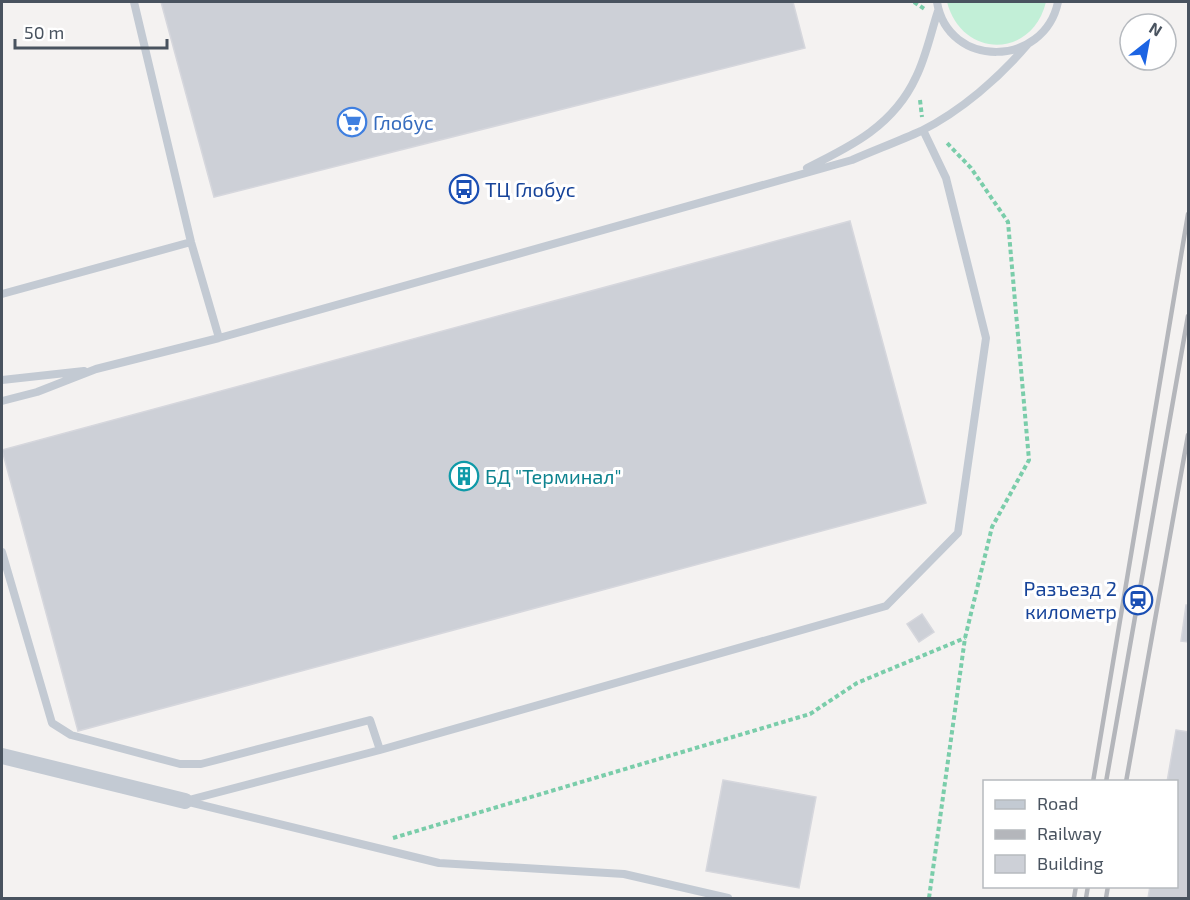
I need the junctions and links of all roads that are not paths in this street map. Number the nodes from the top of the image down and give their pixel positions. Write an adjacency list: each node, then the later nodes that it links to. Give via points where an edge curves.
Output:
1 (134, 2): 9 (lane)
2 (1058, 2): 5 (lane)
3 (1065, 2): 5 (lane)
4 (937, 6): 6 (lane, via 955,36 982,51 1014,50); 8 (lane, via 918,75 897,108 853,146)
5 (1055, 13): 6 (lane, via 1048,26)
6 (1028, 44): 7 (lane, via 1006,70 965,103)
7 (926, 127): 8 (lane, via 852,160); 16 (lane, via 946,178 986,338 958,533 886,606)
8 (790, 176): 11 (lane)
9 (191, 242): 10 (lane); 11 (lane)
10 (2, 294)
11 (219, 338): 12 (lane)
12 (96, 369): 13 (lane); 14 (lane)
13 (2, 380)
14 (2, 401)
15 (2, 552): 16 (lane, via 52,723 71,735 180,764 201,764 370,720)
16 (380, 750): 18 (lane)
17 (2, 756): 18 (street)
18 (185, 801): 19 (lane, via 439,863 624,874)
19 (728, 898)

